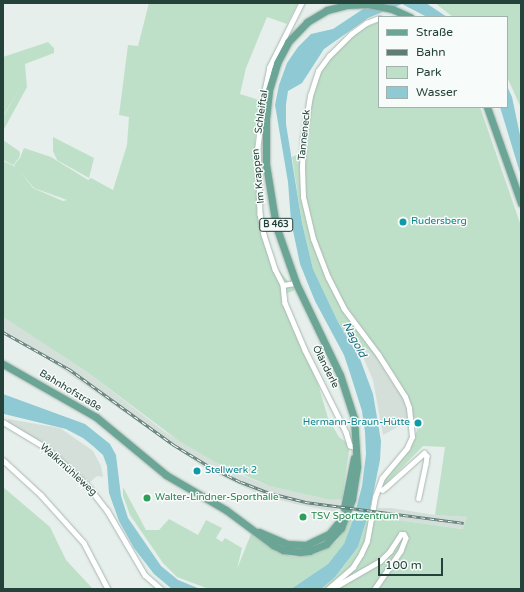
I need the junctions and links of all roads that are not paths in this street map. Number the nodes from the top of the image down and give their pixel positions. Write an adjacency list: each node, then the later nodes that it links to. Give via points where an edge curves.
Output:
1 (302, 3): 7 (street, Schleiftal, via 270,67 263,100 258,147 260,214 264,235)
2 (408, 16): 6 (main road, Im Krappen / B 463, via 368,4 347,5 327,10 307,22 288,42 277,63 269,90 265,143 268,182 276,226)
3 (378, 18): 13 (street, Tanneneck, via 359,27 329,56 318,71 310,96 303,139 302,168 303,197 313,239 328,278 344,309 379,356 410,408 412,437 407,448 382,478)
4 (487, 108): 5 (main road)
5 (521, 203)
6 (296, 283): 7 (street); 11 (main road, Im Krappen / B 463, via 333,357 346,390 354,418)
7 (283, 285): 11 (street, Öländerle, via 285,303 305,350 350,445)
8 (3, 364): 10 (main road, Bahnhofstraße / B 463, via 96,418)
9 (3, 422): 17 (street, Walkmühleweg, via 45,447 88,486 107,510 145,575)
10 (124, 439): 11 (main road, Im Krappen / B 463, via 166,476 226,510 254,530 297,546 314,543 329,534 337,524 344,511)
11 (356, 451)
12 (3, 460): 16 (street, via 41,495 84,543)
13 (378, 490): 14 (street, via 382,490 424,453 427,456); 15 (street, via 367,541 361,554 353,567)
14 (420, 498)
15 (329, 588): 18 (street, via 380,561 390,551 400,534 404,534 406,538 401,551)
16 (108, 589)
17 (160, 589)
18 (375, 589)

